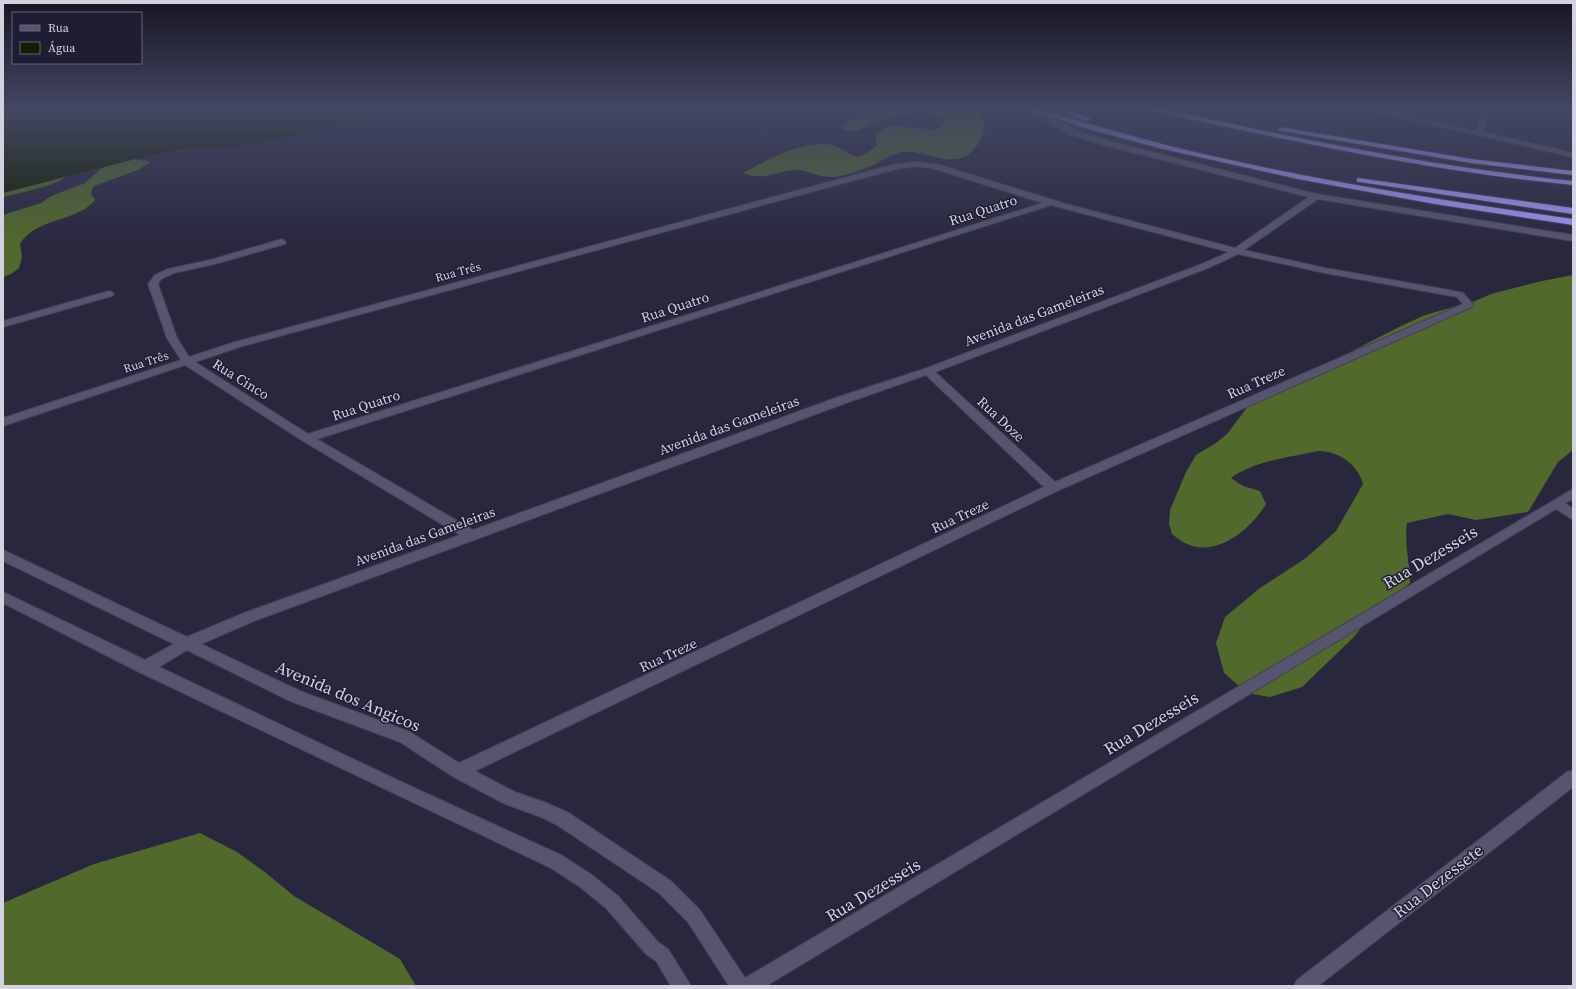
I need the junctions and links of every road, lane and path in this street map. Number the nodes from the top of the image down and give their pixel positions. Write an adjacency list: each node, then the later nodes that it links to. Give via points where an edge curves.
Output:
1 (1150, 154): 8 (street)
2 (1194, 154): 11 (highway, via 1268,172 1433,202)
3 (1228, 154): 10 (highway, via 1350,179)
4 (1366, 154): 7 (highway, via 1489,175)
5 (1429, 154): 6 (highway)
6 (1573, 173)
7 (1573, 183)
8 (1316, 196): 12 (street); 14 (street, Avenida das Gameleiras)
9 (1050, 203): 14 (street); 17 (street, Rua Três, via 924,164 904,165 240,344); 20 (street, Rua Quatro)
10 (1573, 211)
11 (1573, 222)
12 (1573, 238)
13 (282, 242): 17 (street, Rua Cinco, via 171,271 158,277 153,284 156,296 172,338)
14 (1237, 250): 18 (street, Avenida das Gameleiras, via 1205,266); 21 (street, Rua Treze, via 1460,295 1468,305)
15 (109, 294): 16 (street)
16 (3, 324)
17 (187, 362): 19 (street, Rua Três); 20 (street, Rua Cinco)
18 (928, 371): 21 (street, Rua Doze); 25 (street, Avenida das Gameleiras)
19 (3, 422)
20 (307, 438): 25 (street, Rua Cinco)
21 (1053, 488): 30 (street, Rua Treze)
22 (1573, 493): 23 (street, Rua Dezesseis)
23 (1556, 504): 24 (street); 34 (street, Rua Dezesseis)
24 (1573, 515)
25 (471, 535): 28 (street, Avenida das Gameleiras, via 249,617)
26 (3, 554): 28 (street, Avenida dos Angicos)
27 (3, 597): 29 (street)
28 (186, 644): 29 (street, Avenida das Gameleiras); 30 (street, Avenida dos Angicos, via 295,696 405,738)
29 (144, 668): 32 (street, via 557,862 612,902 652,948 662,955)
30 (458, 771): 33 (street, Avenida dos Angicos, via 511,799 564,819 666,887 694,916)
31 (1573, 777): 35 (street, Rua Dezessete)
32 (682, 986)
33 (739, 986)
34 (749, 986)
35 (1303, 986)

